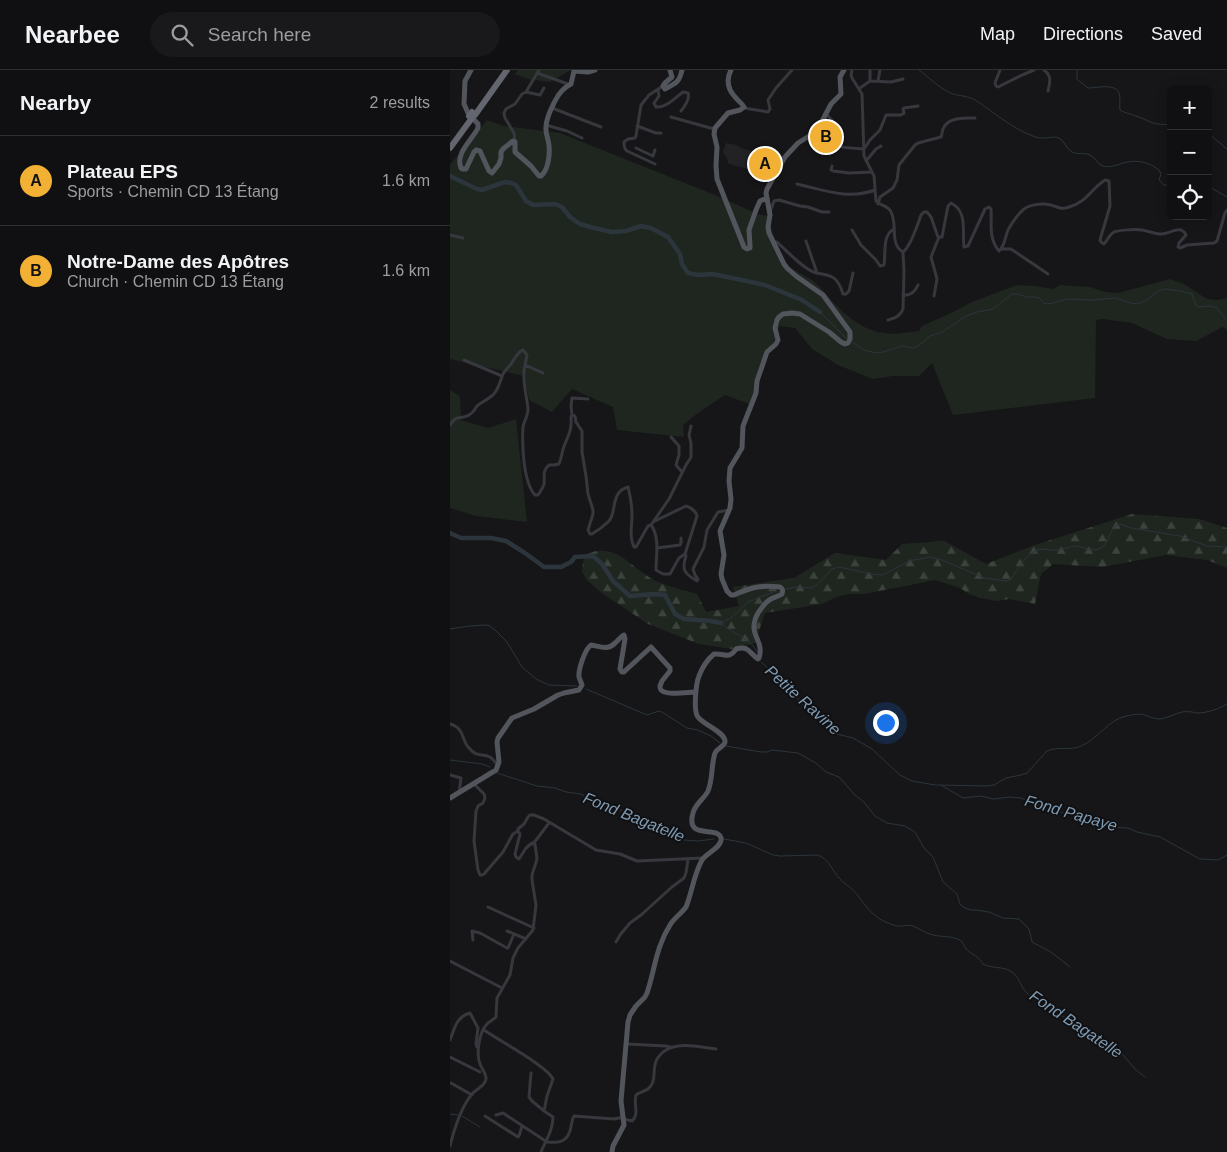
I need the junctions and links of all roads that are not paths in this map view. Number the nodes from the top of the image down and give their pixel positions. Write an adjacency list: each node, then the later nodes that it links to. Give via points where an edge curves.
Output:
1 (471, 70): 31 (main road, via 464,86 464,104)
2 (502, 70): 31 (highway)
3 (507, 70): 31 (highway)
4 (595, 70): 20 (main road, via 574,71)
5 (670, 70): 22 (main road, via 672,77)
6 (682, 70): 22 (main road, via 677,82)
7 (731, 70): 28 (main road, via 728,84)
8 (792, 70): 28 (street, via 768,100 768,112)
9 (844, 70): 30 (main road, via 840,77 841,94)
10 (852, 70): 23 (street, via 852,78)
11 (870, 70): 18 (street)
12 (880, 70): 19 (street)
13 (1000, 70): 14 (street, via 995,80 997,87)
14 (1034, 70)
15 (1044, 70): 24 (street, via 1050,79)
16 (538, 71): 20 (street); 25 (street)
17 (903, 79): 19 (street)
18 (870, 81): 19 (street); 23 (street)
19 (878, 81)
20 (569, 84): 27 (main road)
21 (544, 88): 25 (street, via 540,95)
22 (660, 88): 29 (street, via 654,103 659,108 684,92 688,93); 35 (street, via 640,106)
23 (860, 88): 47 (street)
24 (1048, 91)
25 (526, 92): 43 (street, via 504,113)
26 (918, 106): 47 (street, via 904,108 901,115 886,115 880,130)
27 (552, 108): 34 (main road); 36 (street)
28 (744, 108): 37 (main road, via 728,113)
29 (681, 111)
30 (826, 114): 39 (street, via 835,123); 40 (main road, via 818,129)
31 (472, 116): 42 (highway); 43 (main road, via 478,128 464,147 459,162 461,168 466,169 478,150 492,173 499,164 503,149); 45 (highway)
32 (670, 117): 37 (street)
33 (975, 118): 58 (street, via 954,120 944,127 941,137 914,145 899,165 898,180 880,197)
34 (546, 125): 41 (street); 43 (main road, via 549,158 541,176 516,152)
35 (637, 126): 38 (street); 50 (street, via 636,137 624,142 624,148)
36 (601, 127)
37 (714, 129): 57 (main road, via 717,179 747,249 750,248 749,230 758,205)
38 (661, 133)
39 (834, 133)
40 (807, 137): 47 (street); 57 (main road, via 785,157 766,193)
41 (582, 138)
42 (450, 142)
43 (515, 142)
44 (881, 146): 51 (street)
45 (450, 148)
46 (636, 148): 48 (street)
47 (864, 149): 51 (street)
48 (641, 150): 49 (street, via 653,156); 50 (street)
49 (655, 150)
50 (638, 157): 52 (street)
51 (866, 161): 54 (street)
52 (655, 164)
53 (832, 166): 54 (street, via 833,171)
54 (872, 172): 56 (street)
55 (797, 184): 56 (street, via 844,195)
56 (875, 190): 58 (street)
57 (767, 198): 61 (main road)
58 (878, 204): 62 (street, via 892,212)
59 (1227, 210): 69 (street, via 1218,239 1214,242 1180,248 1179,243 1186,235 1178,229 1164,234 1138,230 1114,232 1102,244 1100,240 1110,206 1109,181 1105,180 1082,202 1071,207 1060,209 1040,204 1027,207 1010,226)
60 (829, 212): 61 (street, via 779,200 774,201)
61 (770, 215): 68 (main road)
62 (894, 229): 63 (street, via 887,236 884,265 880,266); 70 (street, via 896,244)
63 (852, 230)
64 (450, 235): 66 (street)
65 (939, 237): 69 (street, via 943,236 950,203 963,220 964,247 968,246 985,209 989,207 992,237 996,248); 70 (street, via 931,217 924,212); 76 (street, via 931,257 937,279)
66 (463, 238)
67 (806, 241): 71 (street)
68 (772, 242): 71 (street, via 777,242); 88 (main road, via 787,268 823,295 850,332 850,340 843,343 800,314 787,313 779,317 775,325 778,340 767,352 744,426 742,448 730,468)
69 (1001, 249): 73 (street, via 1011,249)
70 (903, 252): 75 (street)
71 (816, 273): 72 (street, via 835,278 843,294 849,291)
72 (853, 273)
73 (1048, 274)
74 (918, 285): 75 (street, via 914,292)
75 (903, 295): 77 (street, via 902,312)
76 (934, 296)
77 (888, 320)
78 (464, 360): 81 (street)
79 (525, 365): 80 (street); 81 (street, via 527,355 523,350); 83 (street, via 523,376 528,415 523,425 524,465 535,495 542,489 546,468 559,464 572,427)
80 (543, 373)
81 (502, 376): 84 (street, via 493,395 476,407 472,414 456,418)
82 (588, 400): 83 (street, via 572,398)
83 (572, 415): 90 (street, via 582,431 581,446 593,514 588,532 592,534 609,521 615,500 628,486 634,547)
84 (450, 425)
85 (691, 426): 87 (street, via 691,457)
86 (671, 437): 87 (street, via 679,446 676,465)
87 (682, 472): 89 (street)
88 (730, 510): 93 (street, via 718,512 707,530 704,547 693,568 697,581 684,569); 94 (main road, via 720,531 724,554 721,574 727,591 734,595 762,586 780,587 783,591 763,605 753,622 760,658 743,648 736,648 729,655 714,654 699,675)
89 (654, 521): 90 (street); 93 (street, via 686,506 696,512 698,516)
90 (651, 525): 92 (street)
91 (681, 538): 92 (street, via 680,545)
92 (657, 548): 93 (street, via 656,570 663,574 670,574)
93 (685, 554)
94 (696, 692): 96 (main road, via 665,693 661,690 670,668 651,647 622,672 624,635 608,647 591,645 579,671 582,685 579,690 558,695 509,722 496,742); 104 (main road, via 695,712 698,718 720,733 725,742 716,752 708,790 692,815 696,829 715,832 721,839 719,846)
95 (450, 724): 96 (street, via 463,734 473,753 488,756)
96 (498, 766): 98 (main road)
97 (450, 775): 99 (street, via 461,778)
98 (474, 784): 99 (main road); 102 (street, via 485,798 476,811 474,833 480,875)
99 (459, 793): 100 (main road)
100 (450, 798)
101 (549, 823): 102 (street, via 530,815); 103 (street); 105 (street, via 596,850 620,854 636,861)
102 (518, 831): 103 (street, via 516,856 520,858 526,848)
103 (534, 844): 107 (street, via 537,854 532,880 536,905)
104 (703, 858): 105 (street); 117 (main road, via 684,911 671,923 660,943 647,993 629,1018)
105 (688, 860): 112 (street, via 684,878 630,923)
106 (488, 907): 107 (street)
107 (534, 928): 110 (street)
108 (507, 931): 109 (street)
109 (514, 934): 110 (street); 111 (street, via 508,948 472,931)
110 (526, 938): 114 (street, via 513,958 510,975)
111 (473, 940)
112 (616, 942)
113 (450, 961): 114 (street)
114 (502, 988): 115 (street, via 497,998 496,1017 486,1024)
115 (484, 1030): 119 (street); 126 (street, via 551,1076 553,1079)
116 (450, 1040): 119 (street, via 459,1018 470,1014 478,1028)
117 (626, 1044): 118 (street); 129 (main road, via 621,1101)
118 (671, 1048): 120 (street); 129 (street, via 658,1056 649,1088 636,1095 635,1118 632,1121)
119 (478, 1049): 125 (street, via 478,1060 486,1080)
120 (716, 1049)
121 (450, 1057): 122 (street)
122 (480, 1072)
123 (532, 1073): 126 (street, via 529,1097)
124 (451, 1083): 125 (street)
125 (472, 1095): 132 (street, via 465,1104)
126 (544, 1111): 131 (street, via 553,1119)
127 (496, 1115): 130 (street, via 503,1113)
128 (485, 1116): 130 (street, via 518,1137)
129 (624, 1118): 131 (street, via 574,1116 563,1141); 134 (main road)
130 (522, 1126): 131 (street)
131 (547, 1142): 133 (street)
132 (450, 1146)
133 (541, 1152)
134 (612, 1152)

